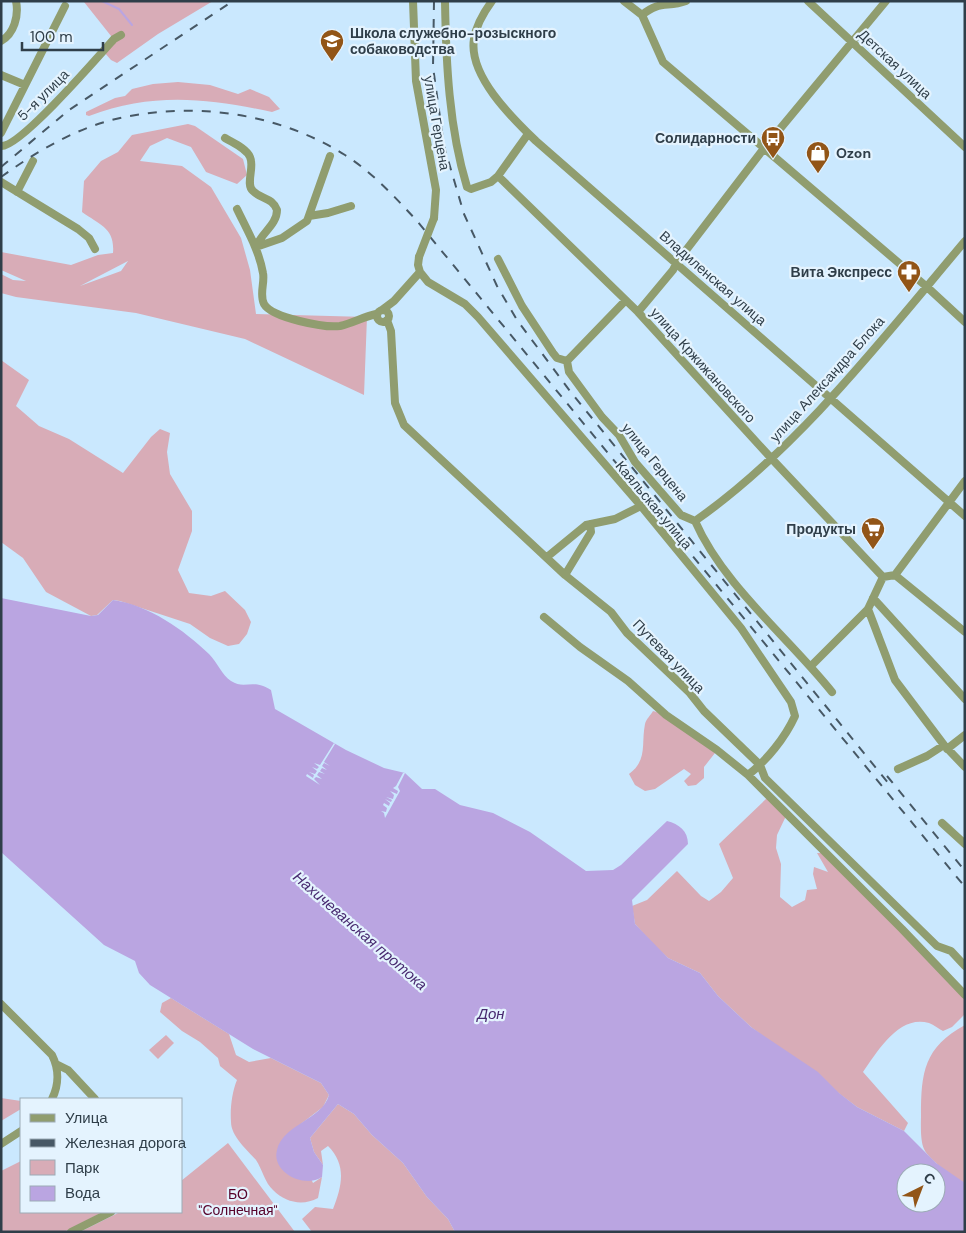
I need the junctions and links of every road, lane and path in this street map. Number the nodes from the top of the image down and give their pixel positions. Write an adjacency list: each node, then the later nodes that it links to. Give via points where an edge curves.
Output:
1 (16, 1): 12 (street, via 18,16 9,36)
2 (413, 1): 35 (street, улица Герцена, bridge, via 416,81 436,190 434,218 419,257)
3 (445, 1): 24 (street, улица Герцена, via 446,63 467,187 471,189 491,182)
4 (492, 1): 17 (street, Владиленская улица, via 482,15 474,40 475,60 480,74 505,109)
5 (624, 1): 10 (street)
6 (686, 1): 10 (street, via 659,4)
7 (808, 1): 13 (street, Детская улица)
8 (886, 1): 13 (street)
9 (65, 6): 15 (street)
10 (642, 15): 20 (street, via 663,62)
11 (121, 35): 19 (street, 5-я улица, via 36,122 8,146)
12 (1, 41)
13 (853, 41): 20 (street); 21 (street, Детская улица)
14 (1, 75): 15 (street)
15 (25, 85): 16 (street)
16 (1, 133)
17 (528, 134): 24 (street); 34 (street, Владиленская улица)
18 (225, 138): 31 (street, via 251,157 250,187 270,199 276,210 274,221)
19 (1, 146)
20 (765, 147): 34 (street); 36 (street)
21 (965, 147)
22 (330, 156): 29 (street)
23 (33, 162): 26 (street)
24 (498, 176): 37 (street, улица Кржижановского)
25 (1, 182): 26 (street)
26 (17, 192): 32 (street, via 78,229)
27 (351, 206): 29 (street)
28 (237, 209): 31 (street)
29 (309, 216): 31 (street, via 299,228 282,238)
30 (965, 241): 36 (street, улица Александра Блока)
31 (256, 247): 39 (street, via 263,272 262,297 270,310 284,317 339,326)
32 (95, 249)
33 (498, 258): 41 (street, улица Герцена, via 522,306 552,353)
34 (677, 262): 38 (street); 42 (street, Владиленская улица)
35 (420, 272): 39 (street); 46 (street, Каяльская улица, via 428,282 465,304 478,317)
36 (926, 286): 40 (street); 42 (street, улица Александра Блока)
37 (625, 301): 38 (street, улица Кржижановского); 41 (street)
38 (638, 312): 43 (street, улица Кржижановского)
39 (384, 314): 50 (street, Путевая улица, via 391,331 394,403 404,425)
40 (965, 322)
41 (567, 361): 48 (street, улица Герцена, via 569,372 619,435 635,462 681,515)
42 (830, 397): 43 (street, улица Александра Блока); 45 (street, Владиленская улица)
43 (771, 458): 48 (street, улица Александра Блока, via 724,501); 53 (street, улица Кржижановского)
44 (965, 481): 45 (street)
45 (949, 501): 47 (street, Владиленская улица); 52 (street)
46 (641, 506): 49 (street, via 615,519); 63 (street, Каяльская улица, via 740,628 791,702 795,716 789,730)
47 (965, 516)
48 (695, 521): 58 (street, улица Герцена, via 700,534 737,585)
49 (590, 524): 50 (street, via 576,531); 51 (street, via 591,532)
50 (547, 557): 51 (street, Путевая улица)
51 (564, 575): 63 (street, Путевая улица, via 611,612 627,633)
52 (895, 575): 53 (street); 57 (street)
53 (884, 577): 54 (street)
54 (873, 598): 55 (street); 60 (street)
55 (868, 609): 58 (street); 62 (street, via 895,680)
56 (544, 617): 66 (street, via 628,681 666,715)
57 (965, 632)
58 (811, 666): 59 (street, улица Герцена)
59 (832, 692)
60 (965, 699)
61 (965, 735): 62 (street)
62 (946, 747): 64 (street); 65 (street)
63 (760, 765): 66 (street, Каяльская улица); 69 (street, Путевая улица, via 765,778 937,946 951,951)
64 (965, 767)
65 (898, 768)
66 (748, 775): 70 (street)
67 (942, 823): 68 (street)
68 (965, 844)
69 (965, 966)
70 (965, 995)
71 (1, 1004): 72 (street, via 52,1055)
72 (56, 1064): 73 (street, via 57,1082); 74 (street, via 68,1070)
73 (52, 1098)
74 (94, 1098)
75 (20, 1132): 76 (street)
76 (1, 1144)
77 (109, 1213): 78 (street)
78 (71, 1232)

